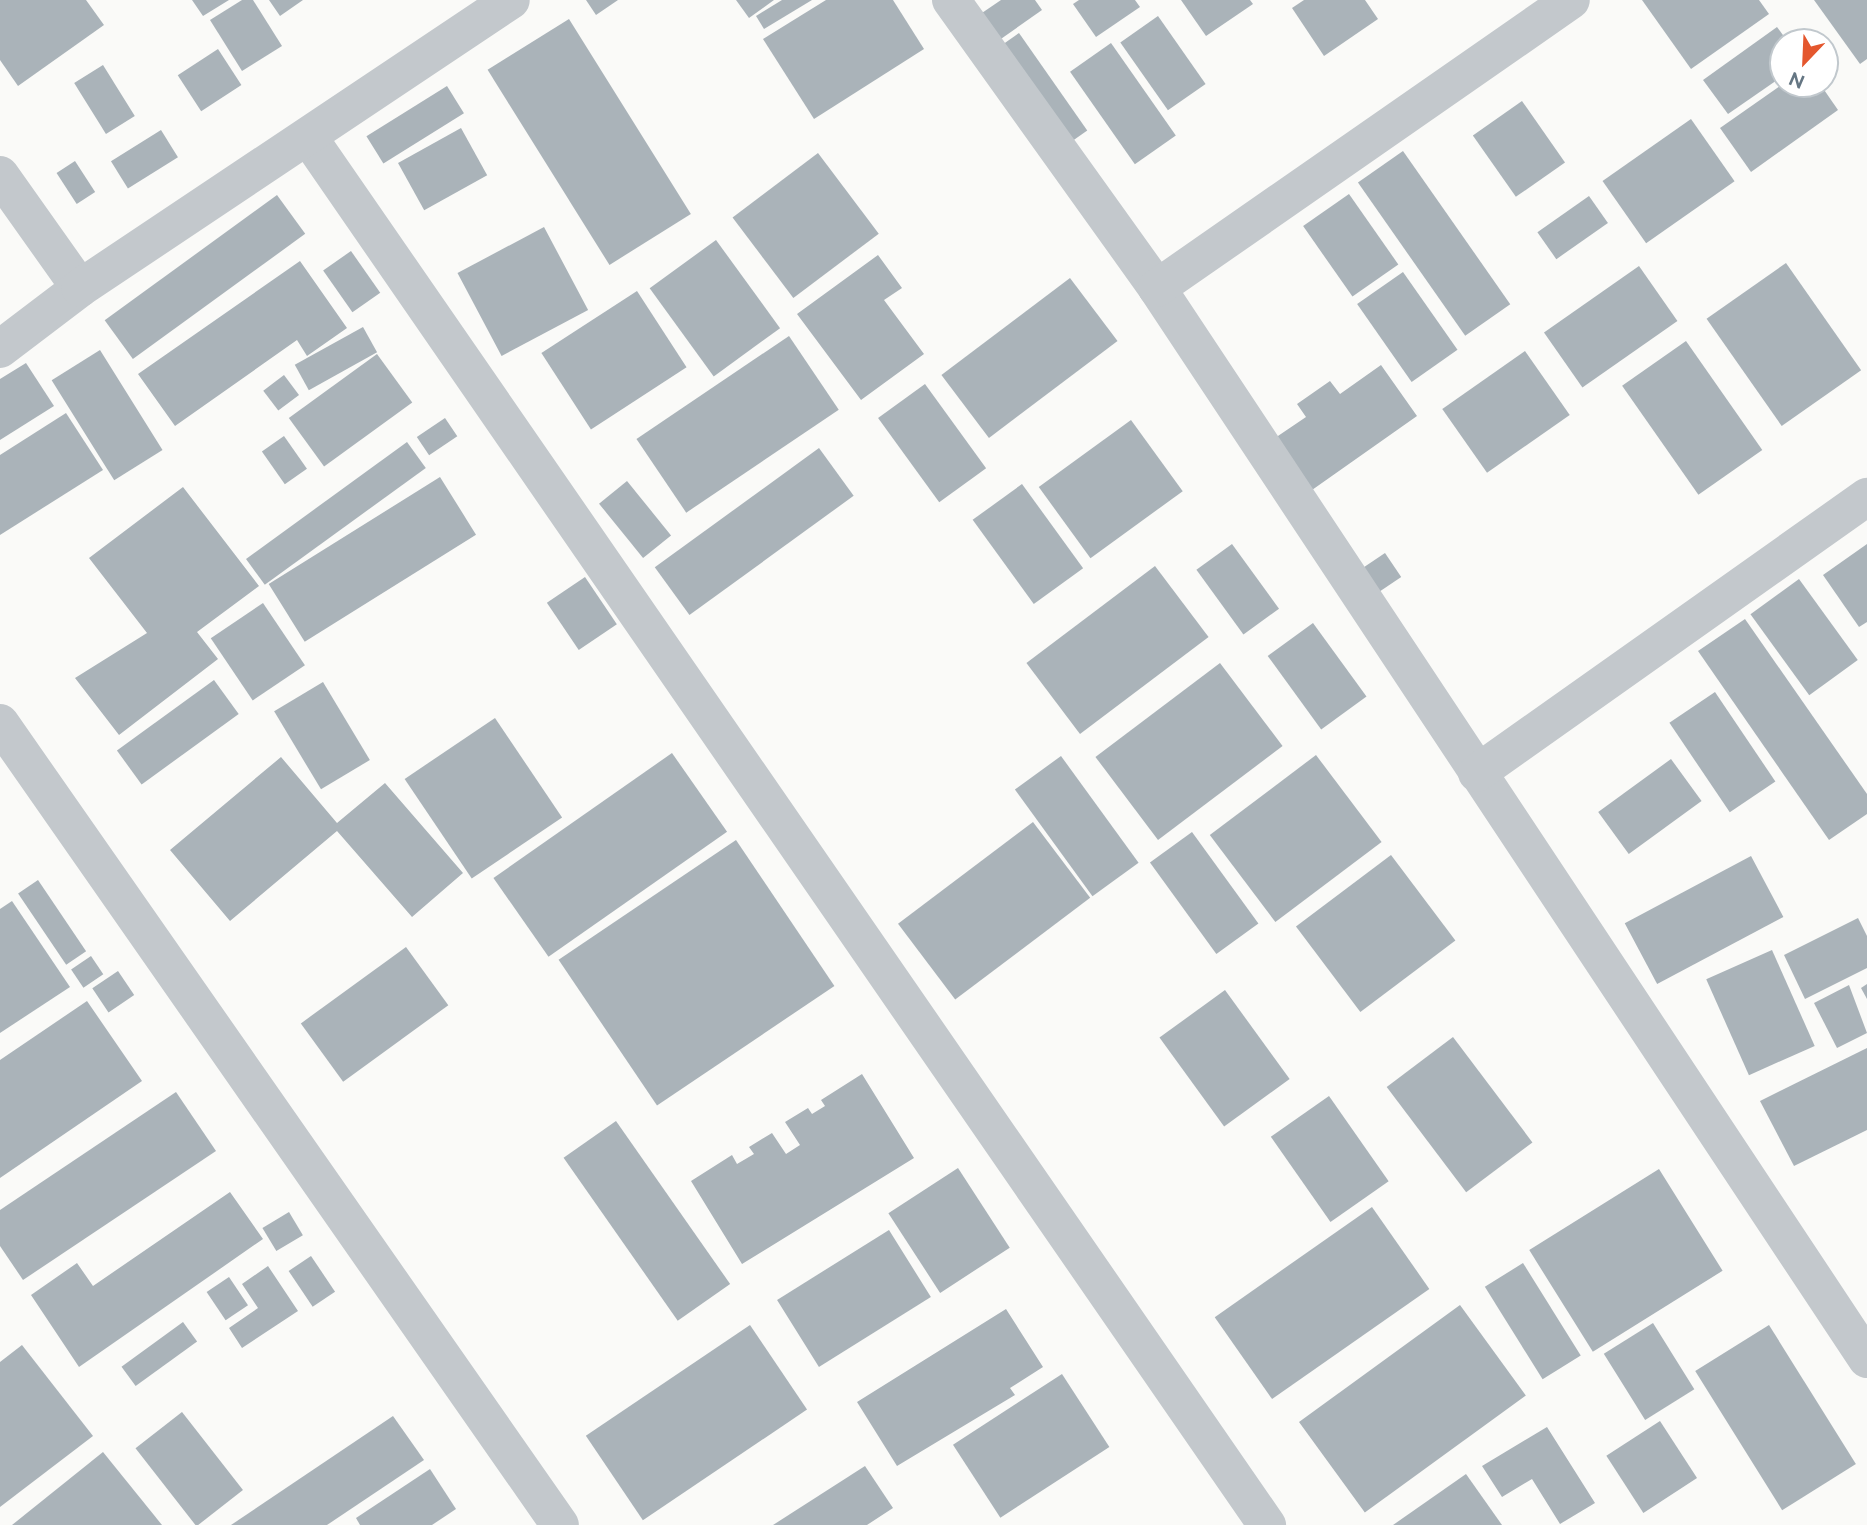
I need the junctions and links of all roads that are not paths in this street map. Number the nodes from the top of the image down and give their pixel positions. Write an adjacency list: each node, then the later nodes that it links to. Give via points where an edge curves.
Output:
1 (511, 0): 4 (street)
2 (951, 0): 7 (street)
3 (1571, 0): 7 (street)
4 (309, 138): 6 (street); 14 (street)
5 (0, 175): 6 (street)
6 (80, 288): 8 (street)
7 (1157, 288): 11 (street)
8 (0, 349)
9 (1867, 497): 11 (street)
10 (0, 723): 13 (street)
11 (1477, 772): 12 (street)
12 (1867, 1359)
13 (560, 1525)
14 (1267, 1525)

